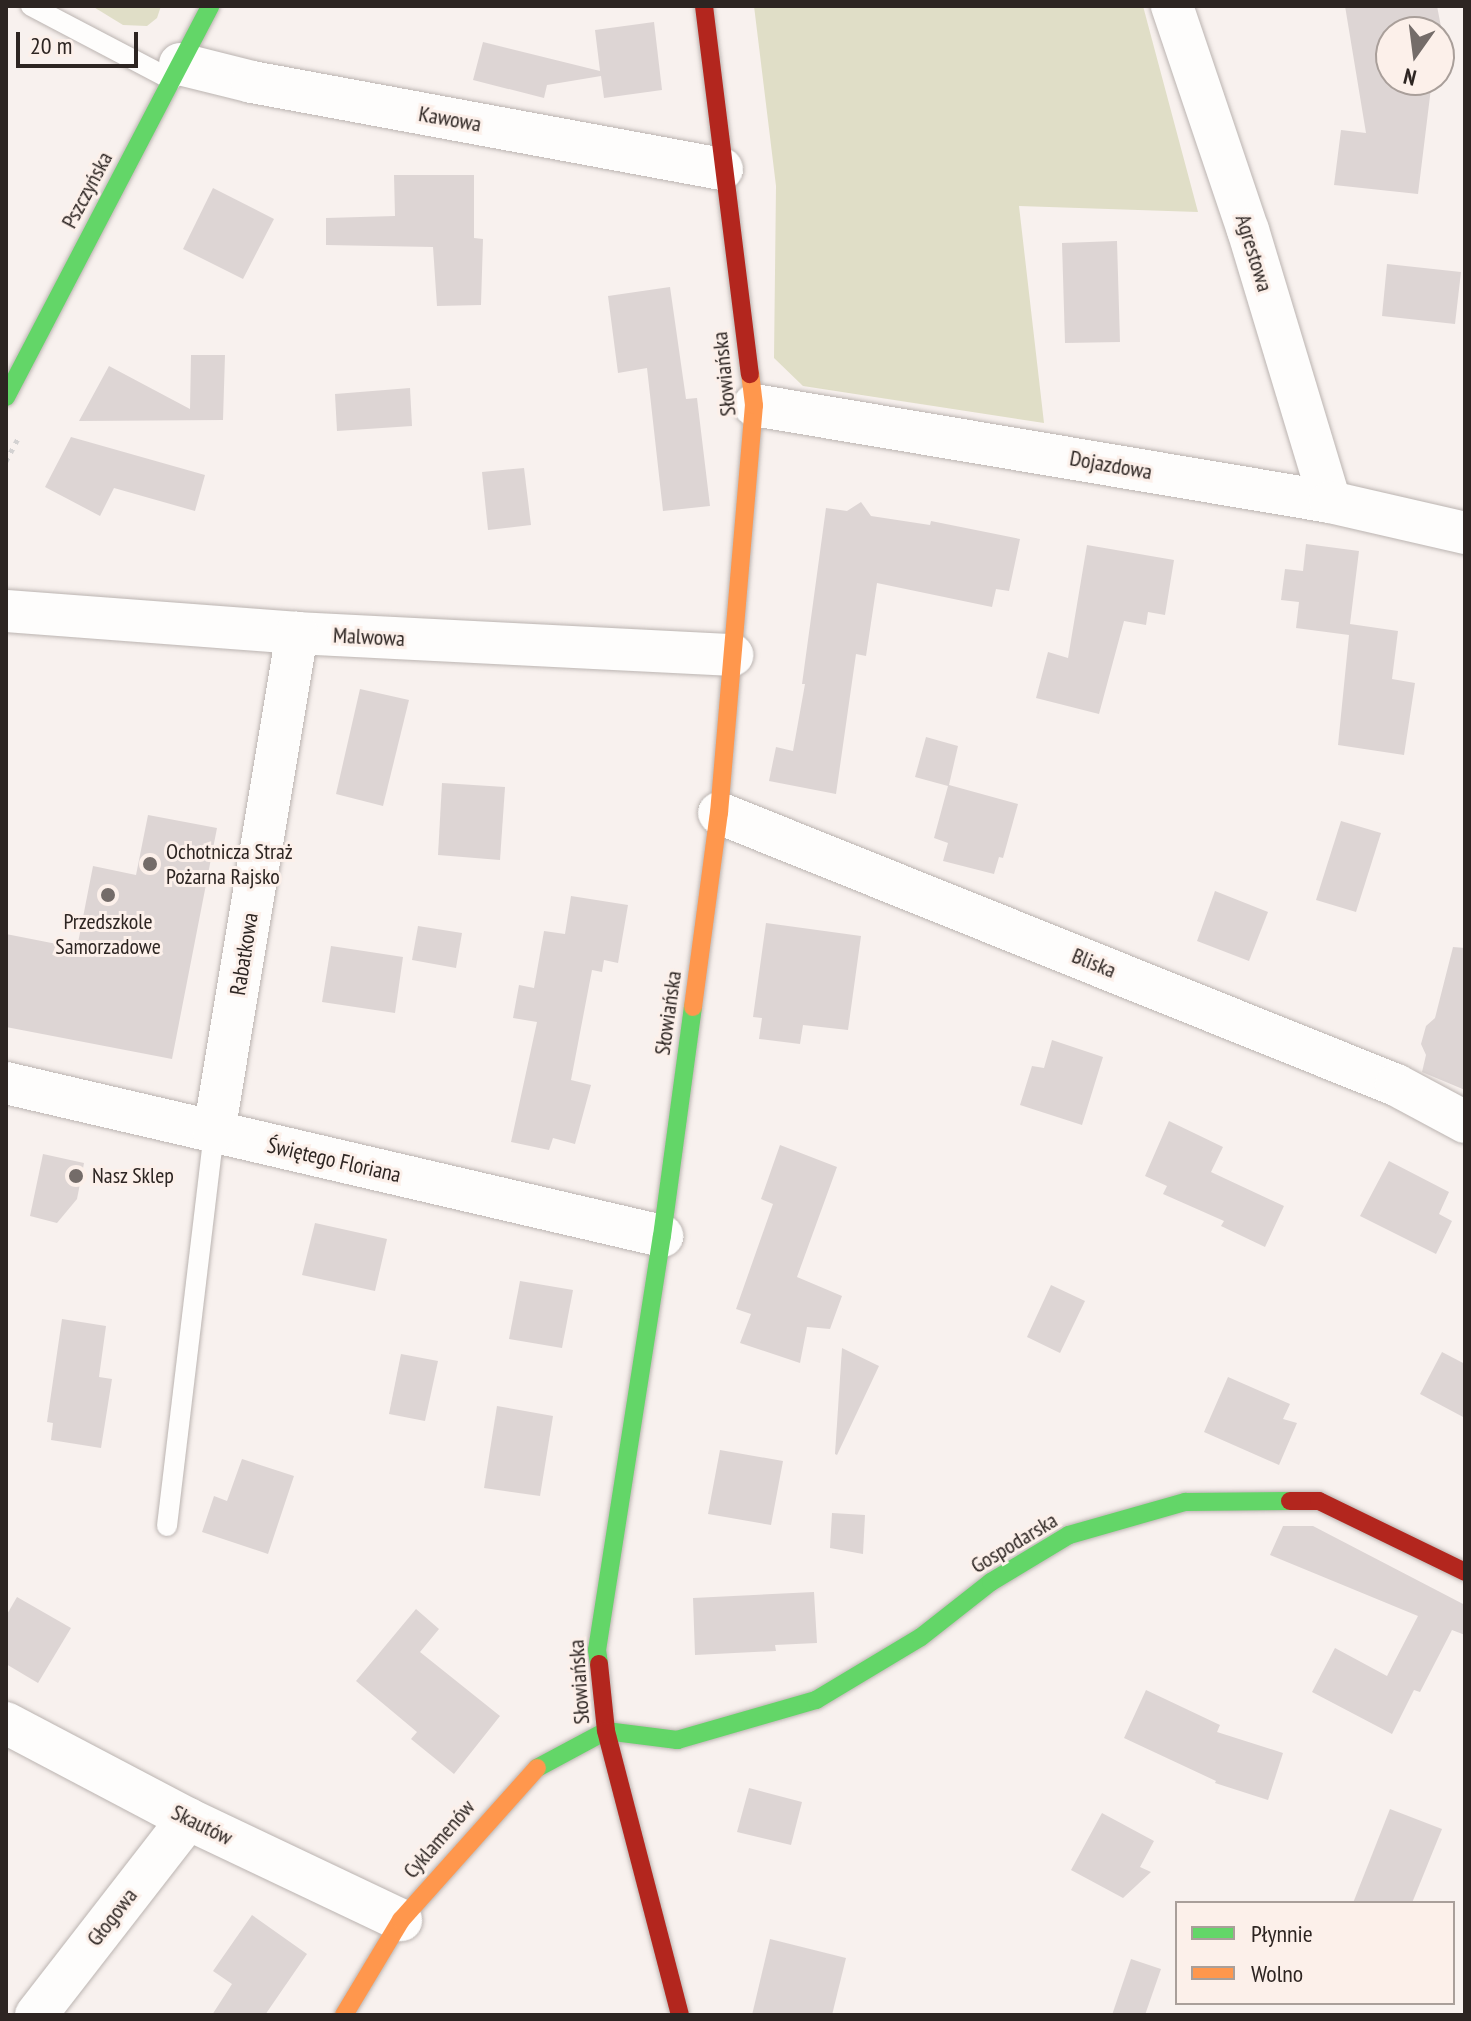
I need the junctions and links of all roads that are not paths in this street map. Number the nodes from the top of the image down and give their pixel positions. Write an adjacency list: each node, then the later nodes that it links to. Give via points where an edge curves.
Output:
1 (31, 6): 5 (lane)
2 (210, 6): 5 (street, Pszczyńska)
3 (704, 6): 6 (street, Słowiańska)
4 (1172, 6): 9 (street, Agrestowa, via 1248,230)
5 (176, 72): 6 (street, Kawowa); 7 (street, Pszczyńska)
6 (722, 169): 8 (street, Słowiańska)
7 (6, 397)
8 (754, 405): 9 (street, Dojazdowa); 13 (street, Słowiańska)
9 (1330, 502): 10 (street, Dojazdowa)
10 (1465, 533)
11 (6, 611): 12 (street, Malwowa)
12 (297, 633): 13 (street, Malwowa); 17 (street, Rabatkowa)
13 (732, 655): 14 (street, Słowiańska)
14 (719, 813): 16 (street, Bliska, via 1396,1085); 18 (street, Słowiańska)
15 (6, 1083): 17 (street, Świętego Floriana)
16 (1465, 1122)
17 (214, 1132): 18 (street, Świętego Floriana); 19 (lane)
18 (662, 1236): 22 (street, Słowiańska, via 597,1650)
19 (167, 1526)
20 (1465, 1572): 22 (street, Gospodarska, via 1319,1501 1185,1502 1069,1535 991,1582 921,1637 816,1700 677,1740)
21 (6, 1723): 23 (street, Skautów)
22 (606, 1731): 24 (street, Cyklamenów, via 530,1772); 27 (street, Słowiańska)
23 (188, 1819): 24 (street, Skautów); 25 (street, Głogowa)
24 (401, 1920): 26 (street, Cyklamenów)
25 (36, 2015)
26 (344, 2015)
27 (680, 2015)

